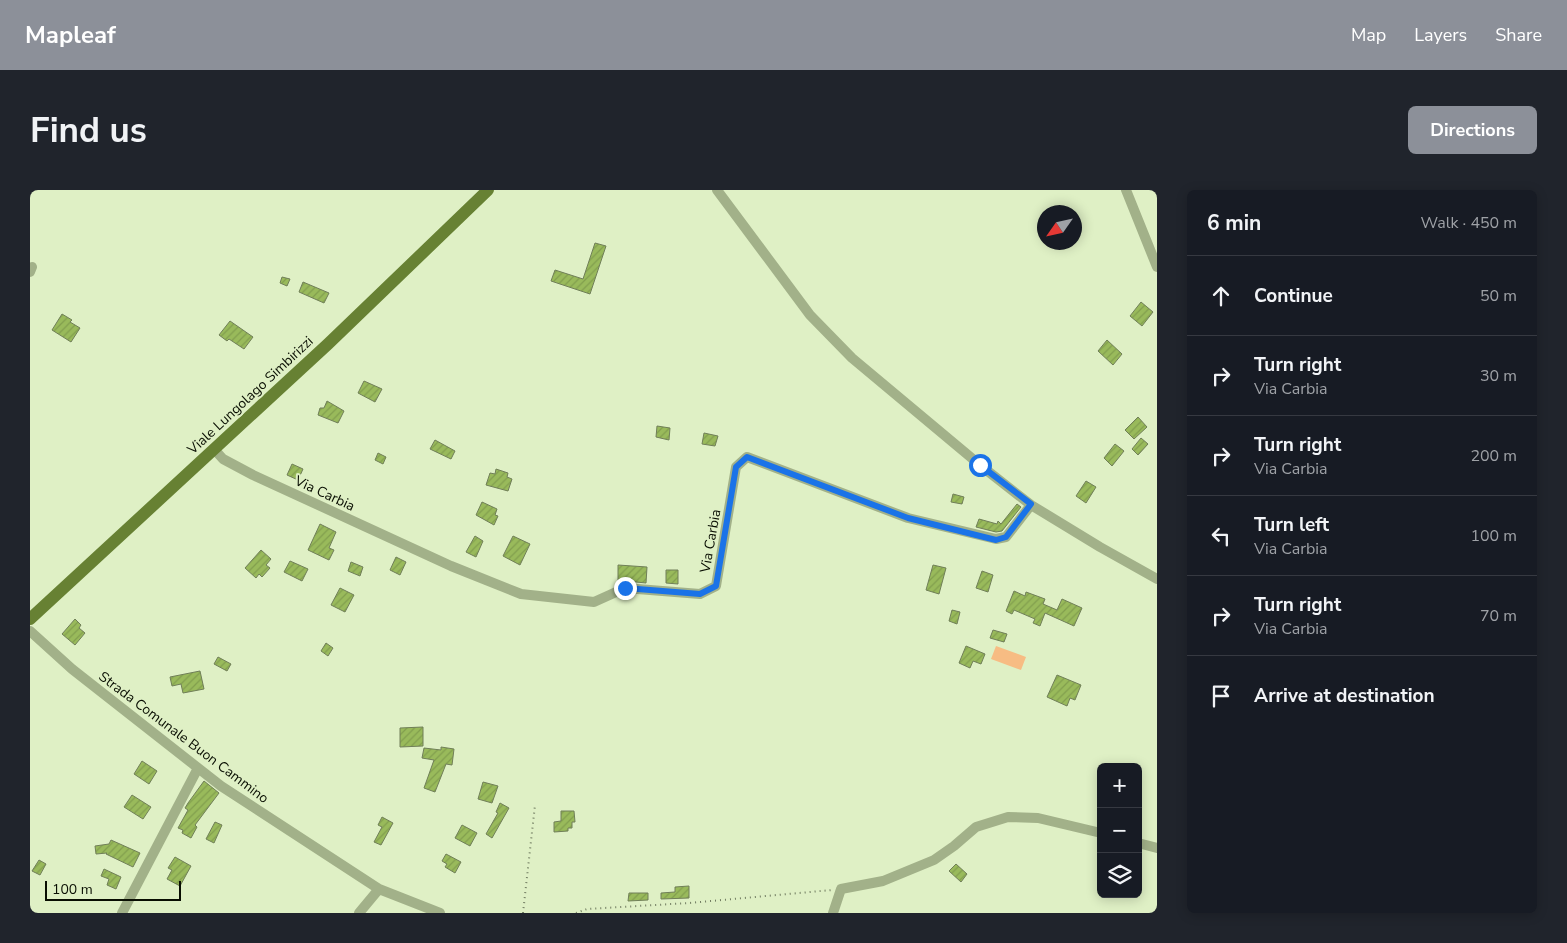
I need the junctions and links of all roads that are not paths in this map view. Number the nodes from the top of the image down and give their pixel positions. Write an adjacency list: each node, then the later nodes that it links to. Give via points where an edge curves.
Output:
1 (488, 190): 5 (main road, Viale Lungolago Simbirizzi)
2 (717, 190): 6 (street, via 822,328 879,382)
3 (1126, 190): 4 (street)
4 (1157, 267)
5 (214, 449): 6 (street, Via Carbia, via 223,460 253,475 521,594 594,602 625,588 700,594 716,586 736,467 747,457 908,518 996,540 1006,537); 8 (main road, Viale Lungolago Simbirizzi)
6 (1031, 504): 7 (street)
7 (1157, 580)
8 (30, 619)
9 (30, 631): 10 (street, Strada Comunale Buon Cammino, via 72,669)
10 (198, 768): 14 (street, Strada Comunale Buon Cammino); 15 (street)
11 (1097, 832): 18 (street, via 1038,818 1008,816 976,827 934,860 883,881 841,889)
12 (1142, 844): 13 (street)
13 (1157, 848)
14 (379, 889): 16 (street); 17 (street, Strada Comunale Buon Cammino)
15 (122, 913)
16 (358, 913)
17 (440, 913)
18 (833, 913)

